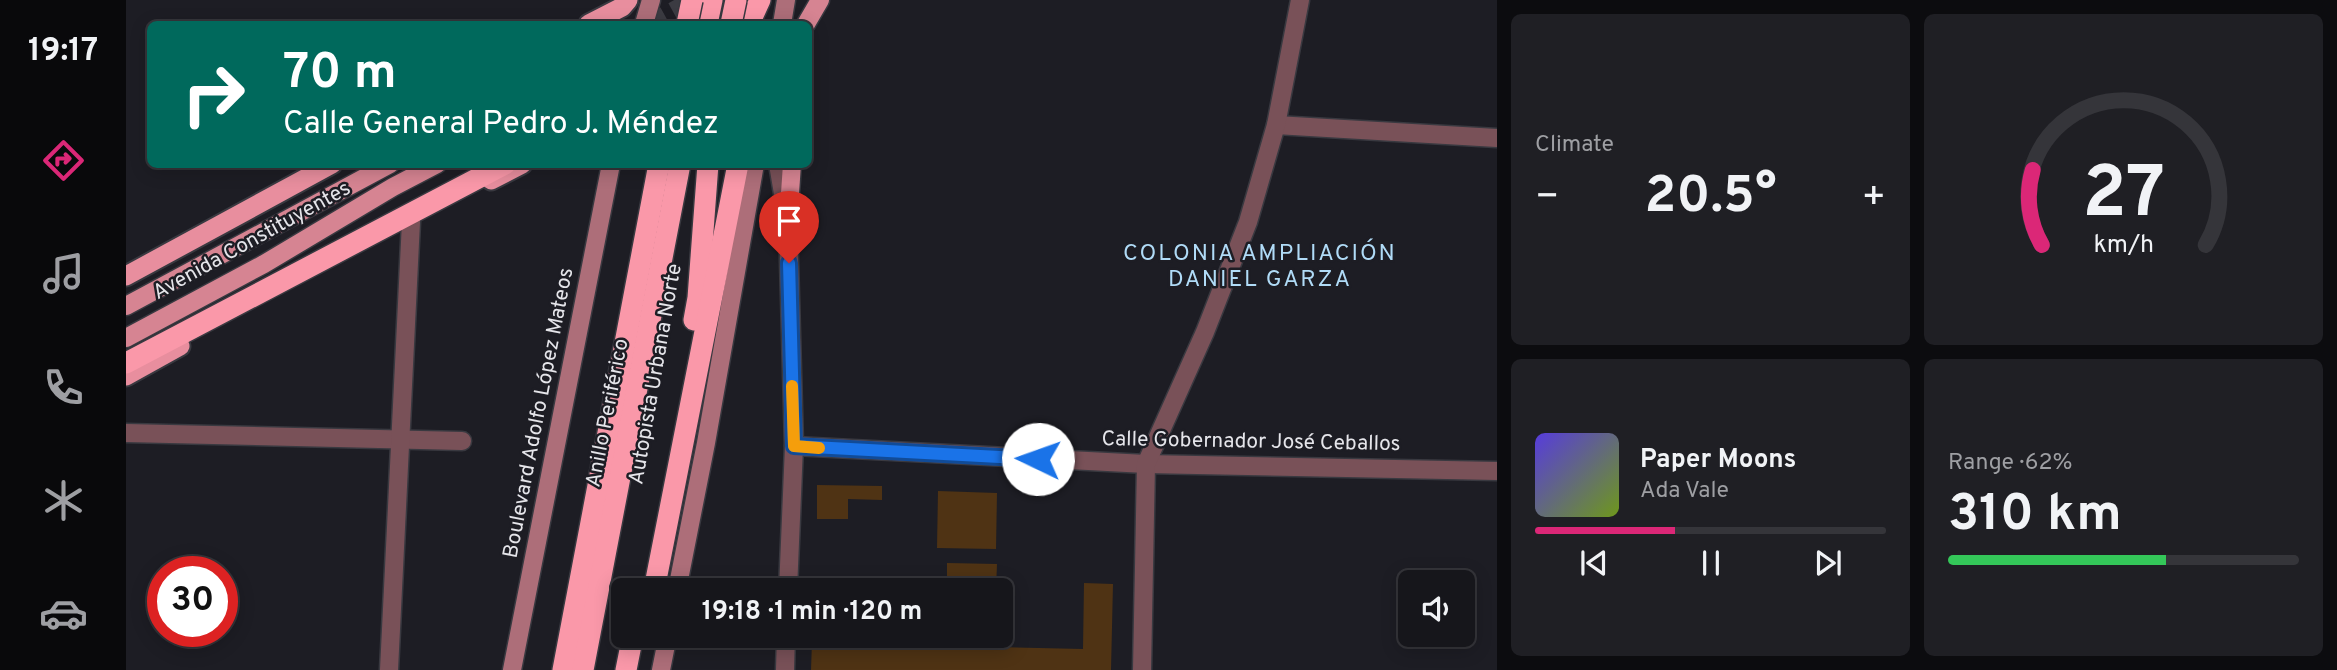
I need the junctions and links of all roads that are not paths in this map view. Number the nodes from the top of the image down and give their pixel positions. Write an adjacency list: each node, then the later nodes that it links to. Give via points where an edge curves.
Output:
1 (628, 0): 11 (highway)
2 (651, 0): 12 (main road)
3 (692, 0): 13 (highway, bridge)
4 (712, 0): 14 (highway)
5 (736, 0): 15 (highway, bridge)
6 (760, 0): 16 (highway)
7 (769, 0): 17 (highway)
8 (786, 0): 18 (main road)
9 (820, 0): 19 (main road)
10 (1300, 0): 20 (street)
11 (595, 21)
12 (645, 21)
13 (688, 21)
14 (708, 21)
15 (732, 21)
16 (750, 21)
17 (766, 21)
18 (782, 21)
19 (808, 21)
20 (1276, 125): 21 (street); 46 (street, via 1248,222)
21 (1497, 138)
22 (324, 168): 37 (highway)
23 (383, 168): 38 (main road, Avenida Constituyentes)
24 (429, 168): 39 (main road, Avenida Constituyentes)
25 (497, 168): 40 (highway)
26 (514, 168): 35 (highway)
27 (610, 168): 57 (main road, Boulevard Adolfo López Mateos)
28 (658, 168): 58 (highway, Autopista Urbana Norte)
29 (679, 168): 59 (highway, Anillo Periférico)
30 (708, 168): 48 (highway, Autopista Urbana Norte, via 698,298)
31 (737, 168): 49 (highway)
32 (754, 168): 50 (main road)
33 (779, 168): 36 (street)
34 (792, 168): 36 (main road)
35 (411, 222): 41 (highway); 43 (street)
36 (788, 223): 45 (street)
37 (126, 276)
38 (126, 306)
39 (126, 338)
40 (126, 363)
41 (126, 376)
42 (126, 433): 43 (street)
43 (400, 440): 44 (street); 56 (street)
44 (462, 441)
45 (794, 446): 46 (street, Calle Gobernador José Ceballos); 51 (street)
46 (1146, 464): 47 (street, Calle Gobernador José Ceballos); 64 (street)
47 (1497, 471)
48 (644, 578)
49 (656, 578)
50 (679, 578)
51 (788, 578)
52 (630, 648): 60 (highway)
53 (643, 648): 61 (highway)
54 (665, 648): 62 (main road)
55 (786, 648): 63 (street)
56 (389, 670)
57 (512, 670)
58 (563, 670)
59 (583, 670)
60 (626, 670)
61 (639, 670)
62 (661, 670)
63 (785, 670)
64 (1142, 670)

